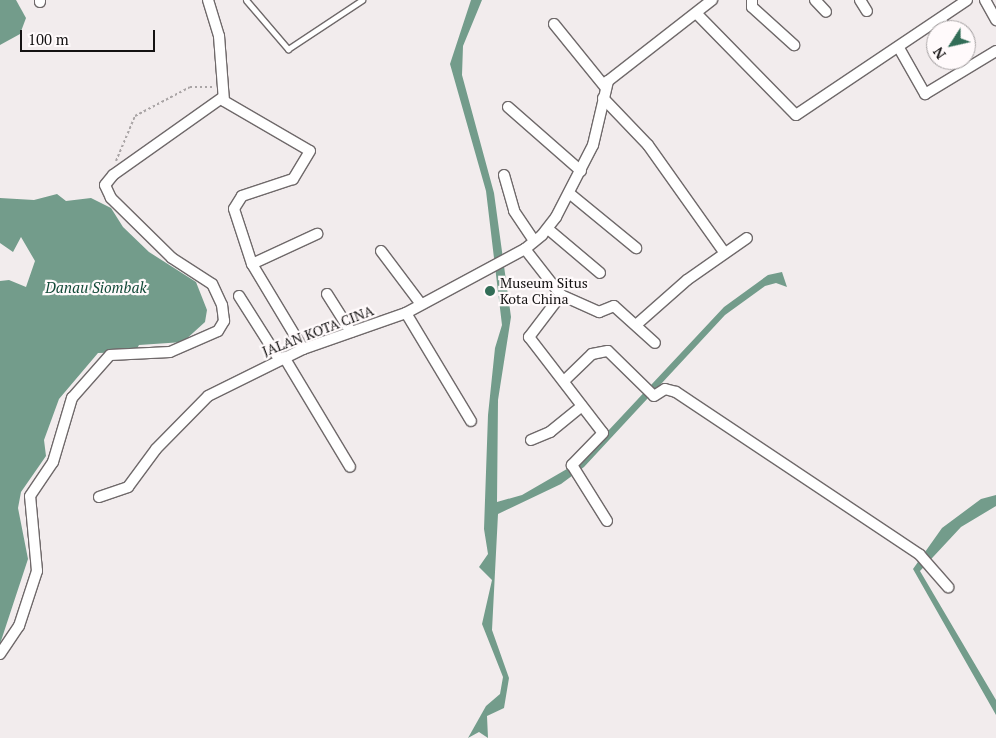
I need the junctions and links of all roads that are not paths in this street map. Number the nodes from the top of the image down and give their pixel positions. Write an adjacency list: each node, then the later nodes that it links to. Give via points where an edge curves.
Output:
1 (208, 0): 22 (street, via 219,36)
2 (246, 0): 3 (lane, via 288,49)
3 (362, 0)
4 (712, 0): 12 (street)
5 (752, 0): 16 (street, via 752,7)
6 (815, 0): 11 (street)
7 (860, 0): 10 (street)
8 (967, 0): 13 (street)
9 (985, 0): 14 (street)
10 (867, 11)
11 (826, 12)
12 (697, 14): 17 (street, via 796,115); 21 (street, via 615,73)
13 (940, 19): 17 (street)
14 (996, 20)
15 (554, 24): 21 (street)
16 (794, 45)
17 (899, 48): 20 (street, via 925,94)
18 (996, 51): 19 (street)
19 (976, 60)
20 (959, 70)
21 (605, 86): 23 (street, JALAN KOTA CINA)
22 (222, 92): 36 (street, via 310,151 292,179 236,201 237,226); 56 (street, via 112,175 105,185 111,198 172,258 212,284 222,305 224,322 218,331 170,352 110,355 72,398 53,462 30,496 37,571 19,626)
23 (603, 98): 25 (street, JALAN KOTA CINA, via 593,145); 35 (street, via 648,145)
24 (508, 107): 25 (street)
25 (581, 171): 27 (street, JALAN KOTA CINA)
26 (504, 175): 31 (street, via 514,211)
27 (569, 193): 28 (street, JALAN KOTA CINA); 32 (street)
28 (548, 229): 31 (street, JALAN KOTA CINA); 37 (street)
29 (317, 234): 36 (street)
30 (748, 238): 35 (street)
31 (534, 241): 33 (street, JALAN KOTA CINA)
32 (636, 248)
33 (525, 249): 39 (street); 41 (street, JALAN KOTA CINA)
34 (381, 251): 41 (street)
35 (724, 252): 43 (street)
36 (252, 264): 46 (street)
37 (600, 273)
38 (327, 294): 44 (street)
39 (561, 294): 43 (street, via 600,312 614,306); 48 (street, via 529,337)
40 (239, 296): 47 (street)
41 (421, 304): 42 (street, JALAN KOTA CINA)
42 (406, 313): 44 (street, JALAN KOTA CINA); 50 (street)
43 (636, 325): 45 (street)
44 (351, 332): 46 (street, JALAN KOTA CINA)
45 (655, 343)
46 (303, 349): 47 (street, JALAN KOTA CINA)
47 (282, 358): 52 (street); 53 (street, JALAN KOTA CINA, via 202,400 128,487)
48 (564, 382): 49 (street); 55 (street, via 592,354 606,350 649,393 665,389 676,392 920,555)
49 (582, 406): 51 (street, via 550,432); 54 (street, via 603,435 572,465)
50 (471, 421)
51 (531, 440)
52 (350, 467)
53 (99, 498)
54 (607, 521)
55 (948, 587)
56 (0, 654)

